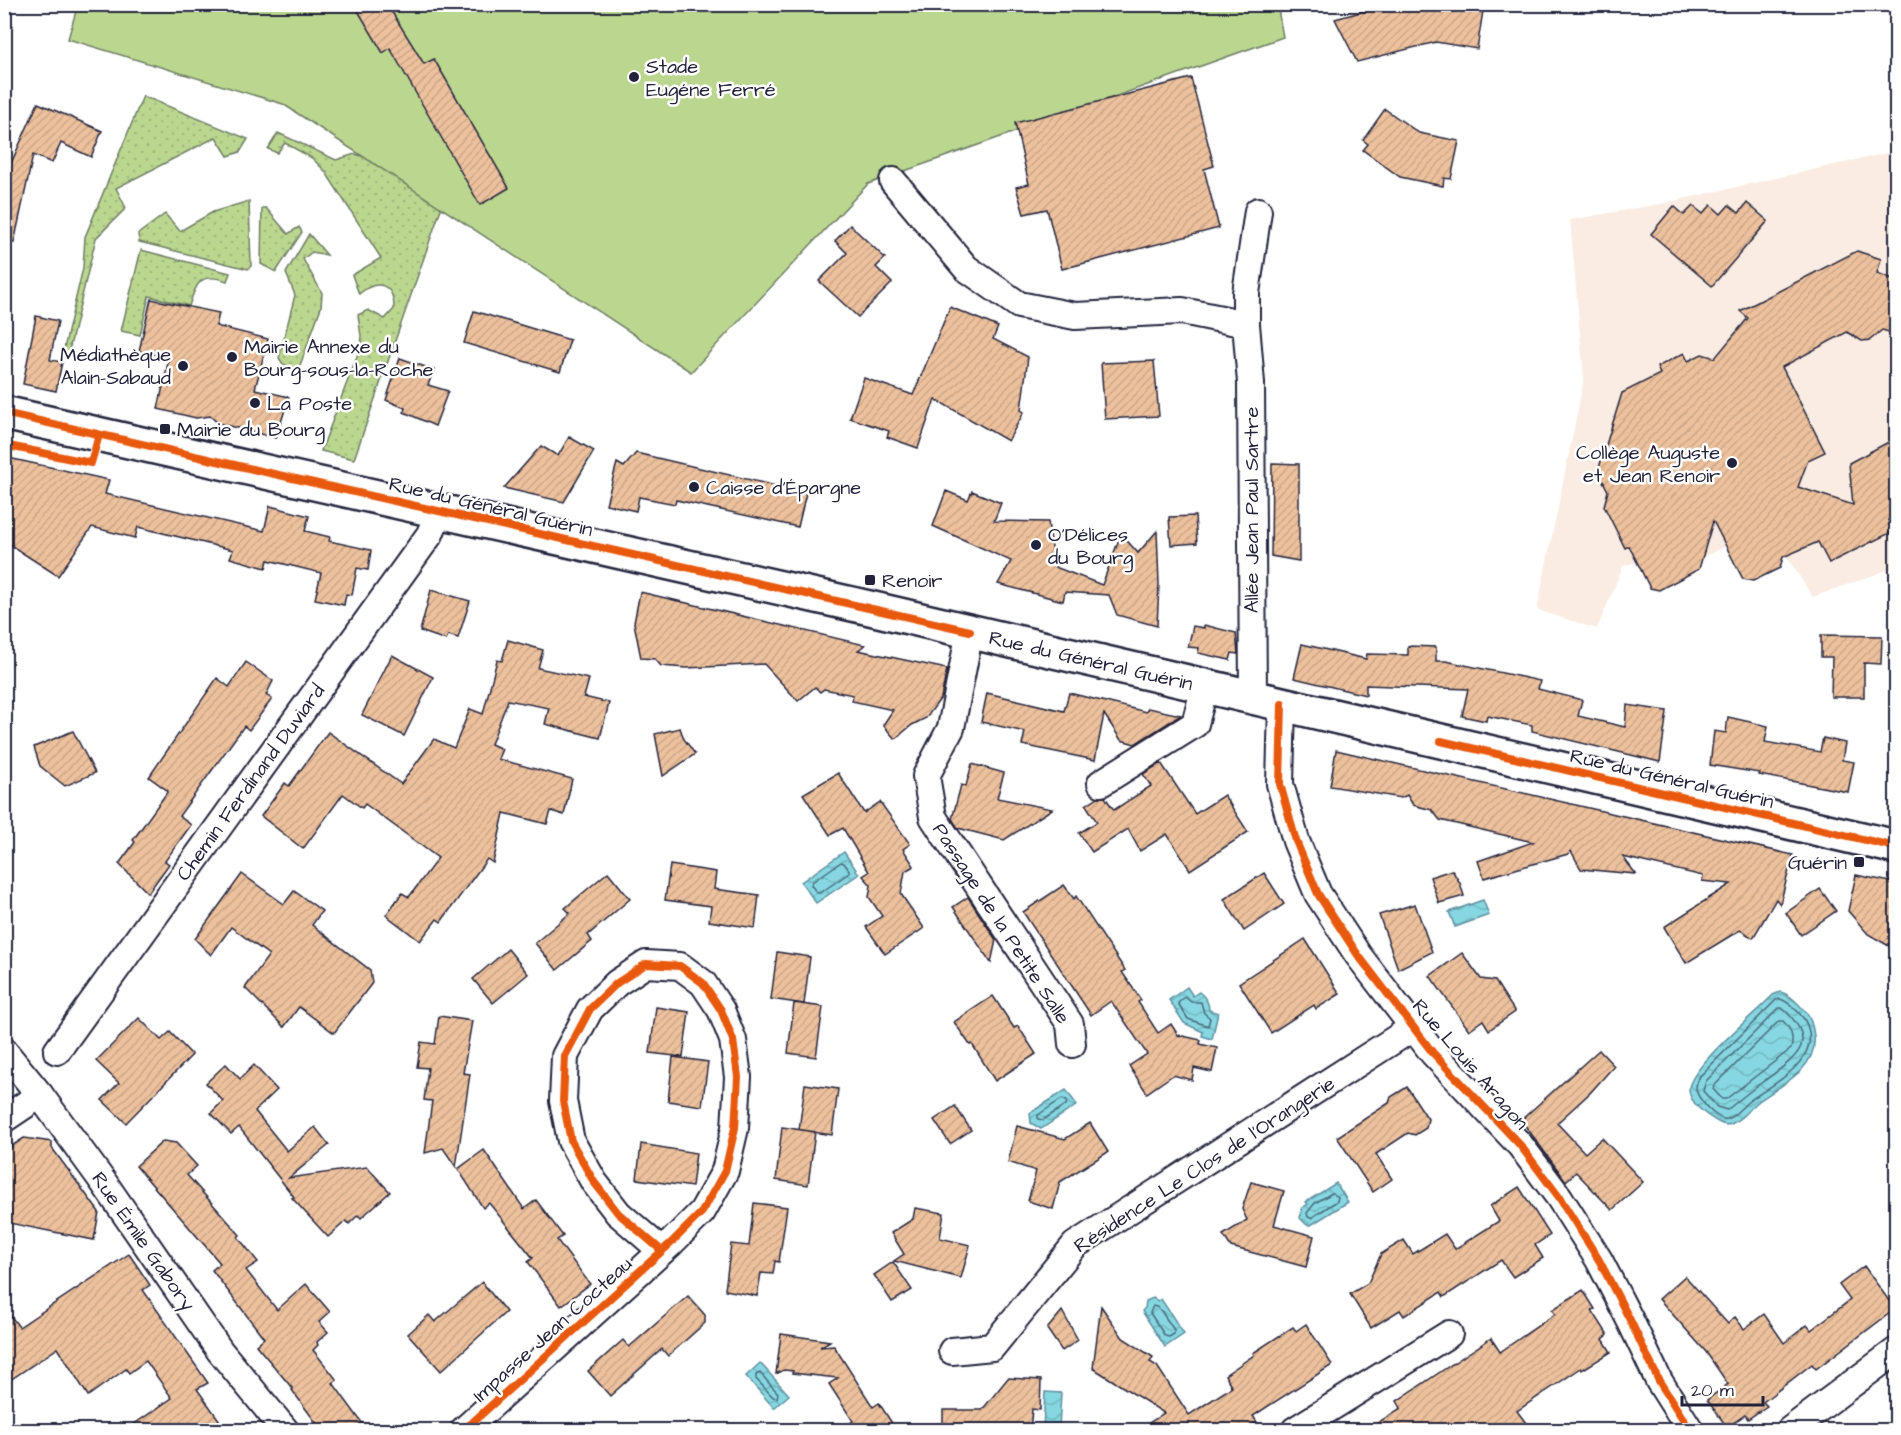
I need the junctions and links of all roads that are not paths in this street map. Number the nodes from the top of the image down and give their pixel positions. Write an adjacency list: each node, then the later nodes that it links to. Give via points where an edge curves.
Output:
1 (893, 181): 3 (street, via 966,268 1019,305 1075,316 1182,311)
2 (1258, 211): 3 (street, Allée Jean Paul Sartre, via 1246,293)
3 (1246, 324): 8 (street, Allée Jean Paul Sartre)
4 (4, 413): 5 (main road, Rue du Général Guérin)
5 (439, 511): 6 (main road, Rue du Général Guérin); 14 (street, Chemin Ferdinand Duviard, via 430,534)
6 (970, 631): 7 (main road, Rue du Général Guérin); 12 (street, Passage de la Petite Salle, via 951,728 926,776 933,817 1070,1024)
7 (1205, 686): 8 (main road, Rue du Général Guérin); 9 (street, via 1195,724)
8 (1267, 701): 10 (main road, Rue du Général Guérin); 11 (street, Rue Louis Aragon, via 1280,784 1296,842 1318,894 1358,955)
9 (1101, 783)
10 (1896, 846)
11 (1414, 1027): 19 (street, Résidence Le Clos de l'Orangerie, via 1075,1245 992,1347); 24 (street, Rue Louis Aragon, via 1433,1053 1520,1145 1558,1197 1599,1260 1659,1381)
12 (1072, 1044)
13 (4, 1051): 15 (street, Rue Émile Gabory)
14 (57, 1051)
15 (40, 1095): 16 (street); 21 (street, Rue Émile Gabory, via 220,1351)
16 (4, 1119)
17 (662, 1251): 17 (street, Impasse Jean Cocteau, via 702,1212 725,1171 735,1128 738,1077 733,1040 721,1010 703,983 680,966 646,964 617,983 590,1009 565,1056 563,1101 572,1142 594,1182 618,1213); 22 (street, Impasse Jean Cocteau)
18 (1449, 1334): 23 (street)
19 (952, 1351)
20 (1896, 1351): 25 (street)
21 (285, 1431)
22 (464, 1431)
23 (1295, 1431)
24 (1690, 1431)
25 (1790, 1431)

